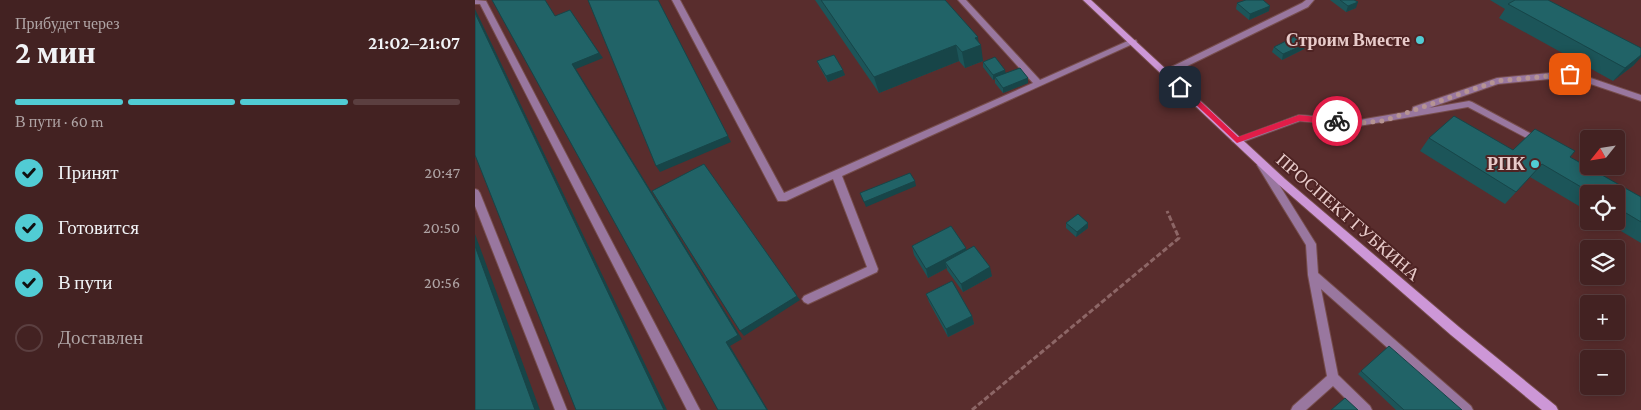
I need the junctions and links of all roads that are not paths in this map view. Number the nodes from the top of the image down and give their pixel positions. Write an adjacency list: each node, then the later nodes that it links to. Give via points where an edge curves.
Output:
1 (675, 0): 14 (lane, via 782,198)
2 (962, 0): 8 (lane)
3 (1087, 0): 6 (street, ПРОСПЕКТ ГУБКИНА)
4 (475, 2): 20 (lane, via 482,1)
5 (1305, 2): 7 (lane)
6 (1133, 42): 7 (street, ПРОСПЕКТ ГУБКИНА); 8 (lane)
7 (1166, 73): 11 (street, ПРОСПЕКТ ГУБКИНА)
8 (1039, 84): 14 (lane)
9 (1641, 98): 10 (lane, via 1570,74 1497,81)
10 (1383, 121): 11 (lane, via 1359,123 1299,118); 12 (lane, via 1469,104)
11 (1237, 140): 13 (street, ПРОСПЕКТ ГУБКИНА)
12 (1544, 144)
13 (1260, 162): 16 (lane, via 1311,244); 24 (street, ПРОСПЕКТ ГУБКИНА, via 1455,331)
14 (836, 174): 17 (lane, via 873,269)
15 (475, 193): 19 (lane)
16 (1313, 275): 18 (lane); 23 (lane)
17 (808, 299)
18 (1333, 378): 21 (lane); 22 (lane)
19 (561, 410)
20 (694, 410)
21 (1297, 410)
22 (1366, 410)
23 (1467, 410)
24 (1552, 410)

